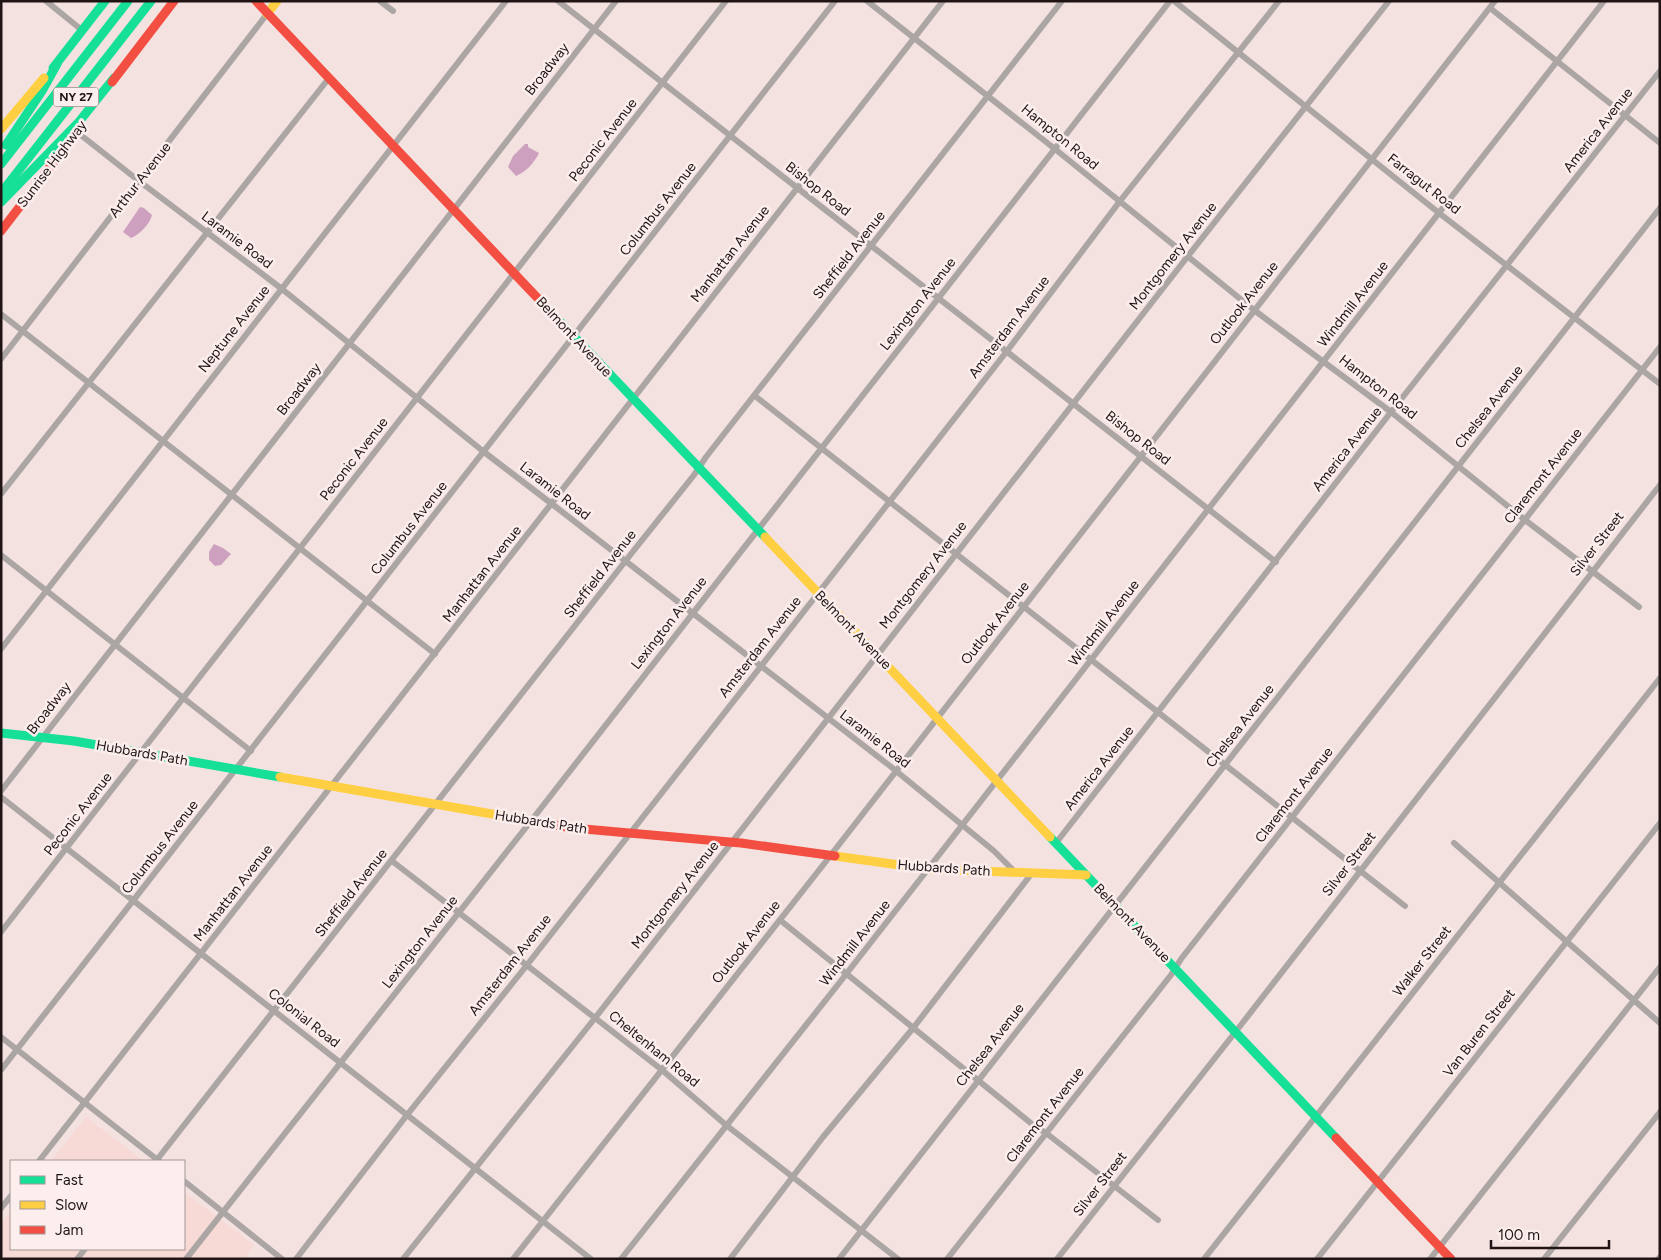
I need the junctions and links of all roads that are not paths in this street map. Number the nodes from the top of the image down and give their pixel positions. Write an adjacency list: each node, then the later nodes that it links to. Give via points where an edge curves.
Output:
1 (46, 1): 27 (street)
2 (105, 1): 27 (main road)
3 (128, 1): 47 (main road, NY 27)
4 (151, 1): 50 (main road, Sunrise Highway / NY 27)
5 (174, 1): 33 (main road, Sunrise Highway)
6 (256, 1): 25 (main road, Belmont Avenue)
7 (277, 1): 25 (main road, Arthur Avenue)
8 (380, 1): 24 (street)
9 (506, 1): 43 (street, Neptune Avenue)
10 (558, 1): 26 (street, Bishop Road)
11 (616, 1): 26 (street, Broadway)
12 (726, 1): 35 (street, Peconic Avenue)
13 (835, 1): 41 (street, Columbus Avenue)
14 (867, 1): 28 (street, Hampton Road)
15 (944, 1): 28 (street, Manhattan Avenue)
16 (1062, 1): 36 (street, Sheffield Avenue)
17 (1170, 1): 44 (street, Lexington Avenue)
18 (1174, 1): 29 (street, Farragut Road)
19 (1279, 1): 29 (street, Amsterdam Avenue)
20 (1389, 1): 37 (street, Montgomery Avenue)
21 (1495, 1): 23 (street, Outlook Avenue)
22 (1604, 1): 30 (street, Windmill Avenue)
23 (1490, 8): 30 (street); 46 (street, Outlook Avenue)
24 (392, 11)
25 (267, 14): 34 (main road, Belmont Avenue); 48 (street, Arthur Avenue)
26 (594, 30): 35 (street, Bishop Road); 54 (street, Broadway)
27 (83, 31): 31 (main road)
28 (914, 39): 36 (street, Hampton Road); 49 (street, Manhattan Avenue)
29 (1239, 53): 37 (street, Farragut Road); 51 (street, Amsterdam Avenue)
30 (1557, 62): 38 (street); 55 (street, Windmill Avenue)
31 (56, 64): 39 (main road); 45 (main road)
32 (1660, 71): 38 (street, America Avenue)
33 (114, 78): 40 (main road, Sunrise Highway); 52 (main road, via 78,123)
34 (329, 78): 43 (main road, Belmont Avenue); 57 (street)
35 (663, 84): 41 (street, Bishop Road); 61 (street, Peconic Avenue)
36 (987, 96): 44 (street, Hampton Road); 58 (street, Sheffield Avenue)
37 (1306, 107): 46 (street, Farragut Road); 59 (street, Montgomery Avenue)
38 (1625, 115): 42 (street); 60 (street, America Avenue)
39 (1, 129)
40 (77, 132): 48 (street, Laramie Road); 56 (main road, Sunrise Highway)
41 (730, 136): 49 (street, Bishop Road); 68 (street, Columbus Avenue)
42 (1660, 143)
43 (392, 145): 54 (main road, Belmont Avenue); 62 (street, Neptune Avenue)
44 (1055, 149): 51 (street, Hampton Road); 63 (street, Lexington Avenue)
45 (1, 154)
46 (1372, 159): 55 (street, Farragut Road); 64 (street, Outlook Avenue)
47 (1, 164)
48 (139, 181): 57 (street, Laramie Road); 67 (street, Arthur Avenue)
49 (798, 188): 58 (street, Bishop Road); 79 (street, Manhattan Avenue)
50 (1, 193)
51 (1120, 201): 59 (street, Hampton Road); 71 (street, Amsterdam Avenue)
52 (1, 202)
53 (1660, 208): 66 (street, Chelsea Avenue)
54 (453, 210): 61 (main road, Belmont Avenue); 69 (street, Broadway)
55 (1439, 213): 60 (street, Farragut Road); 73 (street, Windmill Avenue)
56 (1, 231)
57 (207, 232): 62 (street, Laramie Road); 75 (street)
58 (872, 246): 63 (street, Bishop Road); 77 (street, Sheffield Avenue)
59 (1188, 256): 64 (street, Hampton Road); 80 (street, Montgomery Avenue)
60 (1508, 265): 66 (street, Farragut Road); 81 (street, America Avenue)
61 (514, 274): 68 (main road, Belmont Avenue); 78 (street, Peconic Avenue)
62 (282, 289): 69 (street, Laramie Road); 82 (street, Neptune Avenue)
63 (939, 298): 71 (street, Bishop Road); 83 (street, Lexington Avenue)
64 (1254, 310): 73 (street, Hampton Road); 85 (street, Outlook Avenue)
65 (1, 314): 67 (street)
66 (1575, 317): 74 (street, Farragut Road); 86 (street, Chelsea Avenue)
67 (22, 331): 72 (street, Arthur Avenue); 75 (street)
68 (574, 337): 79 (main road, Belmont Avenue); 84 (street, Columbus Avenue)
69 (350, 343): 78 (street, Laramie Road); 90 (street, Broadway)
70 (1660, 347): 74 (street, Claremont Avenue)
71 (1007, 351): 80 (street, Bishop Road); 91 (street, Amsterdam Avenue)
72 (1, 358)
73 (1324, 361): 81 (street, Hampton Road); 93 (street, Windmill Avenue)
74 (1642, 370): 76 (street, Farragut Road); 94 (street, Claremont Avenue)
75 (89, 383): 82 (street); 89 (street)
76 (1660, 384)
77 (756, 396): 83 (street); 87 (street, Sheffield Avenue)
78 (418, 399): 84 (street, Laramie Road); 96 (street, Peconic Avenue)
79 (634, 399): 87 (main road, Belmont Avenue); 92 (street, Manhattan Avenue)
80 (1074, 403): 85 (street, Bishop Road); 97 (street, Montgomery Avenue)
81 (1391, 412): 86 (street, Hampton Road); 100 (street, America Avenue)
82 (163, 442): 90 (street); 102 (street, Neptune Avenue)
83 (822, 448): 91 (street); 95 (street, Lexington Avenue)
84 (484, 452): 92 (street, Laramie Road); 104 (street, Columbus Avenue)
85 (1141, 456): 93 (street, Bishop Road); 105 (street, Outlook Avenue)
86 (1458, 467): 94 (street, Hampton Road); 123 (street, Chelsea Avenue)
87 (699, 468): 95 (main road, Belmont Avenue); 99 (street, Sheffield Avenue)
88 (1660, 485): 101 (street, Silver Street)
89 (1, 494)
90 (232, 495): 96 (street); 108 (street, Broadway)
91 (890, 502): 97 (street); 103 (street, Amsterdam Avenue)
92 (552, 504): 99 (street, Laramie Road); 110 (street, Manhattan Avenue)
93 (1208, 509): 100 (street, Bishop Road); 112 (street, Windmill Avenue)
94 (1525, 520): 101 (street, Hampton Road); 131 (street, Claremont Avenue)
95 (758, 530): 103 (main road, Belmont Avenue); 107 (street, Lexington Avenue)
96 (300, 548): 104 (street); 115 (street, Peconic Avenue)
97 (957, 553): 105 (street); 111 (street, Montgomery Avenue)
98 (1, 555): 102 (street)
99 (625, 561): 107 (street, Laramie Road); 130 (street, Sheffield Avenue)
100 (1276, 562): 116 (street, America Avenue)
101 (1592, 571): 106 (street, Hampton Road); 143 (street, Silver Street)
102 (47, 591): 108 (street); 109 (street, Neptune Avenue)
103 (818, 593): 111 (main road, Belmont Avenue); 113 (street, Amsterdam Avenue)
104 (368, 601): 110 (street); 121 (street, Columbus Avenue)
105 (1024, 606): 112 (street); 117 (street, Outlook Avenue)
106 (1639, 607)
107 (693, 613): 113 (street, Laramie Road); 132 (street, Lexington Avenue)
108 (115, 644): 115 (street); 120 (street, Broadway)
109 (1, 649)
110 (435, 654): 127 (street, Manhattan Avenue)
111 (877, 655): 117 (main road, Belmont Avenue); 118 (street, Montgomery Avenue)
112 (1092, 659): 116 (street); 126 (street, Windmill Avenue)
113 (760, 666): 118 (street, Laramie Road); 135 (street, Amsterdam Avenue)
114 (1660, 678): 147 (street, Walker Street)
115 (184, 698): 121 (street); 122 (street, Peconic Avenue)
116 (1159, 711): 123 (street); 137 (street, America Avenue)
117 (937, 718): 125 (street, Outlook Avenue); 126 (main road, Belmont Avenue)
118 (828, 719): 125 (street, Laramie Road); 136 (street, Montgomery Avenue)
119 (1, 733): 120 (main road, Hubbards Path)
120 (43, 736): 122 (main road, Hubbards Path); 128 (street, Broadway)
121 (251, 751): 124 (street, Columbus Avenue)
122 (141, 753): 124 (main road, Hubbards Path); 139 (street, Peconic Avenue)
123 (1226, 764): 131 (street); 149 (street, Chelsea Avenue)
124 (236, 770): 127 (main road, Hubbards Path); 148 (street, Columbus Avenue)
125 (896, 771): 134 (street, Laramie Road); 140 (street, Outlook Avenue)
126 (997, 780): 134 (street, Windmill Avenue); 137 (main road, Belmont Avenue)
127 (333, 785): 130 (main road, Hubbards Path); 155 (street, Manhattan Avenue)
128 (1, 791)
129 (1, 797): 139 (street, Colonial Road)
130 (437, 803): 132 (main road, Hubbards Path); 141 (street, Sheffield Avenue)
131 (1293, 818): 143 (street); 158 (street, Claremont Avenue)
132 (531, 821): 135 (main road, Hubbards Path); 151 (street, Lexington Avenue)
133 (1660, 823): 154 (street, Van Buren Street)
134 (963, 824): 142 (street, Windmill Avenue); 144 (street, Laramie Road)
135 (630, 833): 136 (main road, Hubbards Path); 156 (street, Amsterdam Avenue)
136 (732, 842): 140 (main road, Hubbards Path); 162 (street, Montgomery Avenue)
137 (1056, 842): 146 (main road, Belmont Avenue)
138 (1454, 843): 147 (street)
139 (67, 848): 148 (street, Colonial Road); 153 (street, Peconic Avenue)
140 (830, 856): 142 (main road, Hubbards Path); 152 (street, Outlook Avenue)
141 (392, 861): 151 (street, Cheltenham Road); 161 (street, Sheffield Avenue)
142 (928, 869): 144 (main road, Hubbards Path); 159 (street, Windmill Avenue)
143 (1360, 870): 150 (street); 165 (street, Silver Street)
144 (1015, 872): 145 (main road, Hubbards Path)
145 (1032, 873): 146 (main road, Hubbards Path); 164 (street)
146 (1086, 875): 149 (main road, Belmont Avenue)
147 (1499, 883): 154 (street); 175 (street, Walker Street)
148 (134, 900): 155 (street, Colonial Road); 167 (street, Columbus Avenue)
149 (1116, 906): 158 (main road, Belmont Avenue); 171 (street, Chelsea Avenue)
150 (1405, 906)
151 (460, 913): 156 (street, Cheltenham Road); 168 (street, Lexington Avenue)
152 (780, 920): 159 (street); 170 (street, Outlook Avenue)
153 (1, 932)
154 (1566, 942): 160 (street); 184 (street, Van Buren Street)
155 (202, 953): 161 (street, Colonial Road); 172 (street, Manhattan Avenue)
156 (527, 965): 162 (street, Cheltenham Road); 174 (street, Amsterdam Avenue)
157 (1660, 967): 160 (street)
158 (1175, 969): 165 (main road, Belmont Avenue); 177 (street, Claremont Avenue)
159 (847, 974): 164 (street); 176 (street, Windmill Avenue)
160 (1633, 1000): 163 (street); 192 (street)
161 (274, 1010): 168 (street, Colonial Road); 180 (street, Sheffield Avenue)
162 (595, 1018): 170 (street, Cheltenham Road); 181 (street, Montgomery Avenue)
163 (1660, 1023)
164 (914, 1027): 171 (street); 182 (street)
165 (1235, 1032): 175 (main road, Belmont Avenue); 185 (street, Silver Street)
166 (1, 1037): 167 (street)
167 (17, 1050): 169 (street, Columbus Avenue); 172 (street)
168 (340, 1063): 174 (street, Colonial Road); 188 (street, Lexington Avenue)
169 (1, 1070)
170 (662, 1070): 176 (street, Cheltenham Road); 190 (street, Outlook Avenue)
171 (978, 1080): 177 (street); 191 (street, Chelsea Avenue)
172 (86, 1103): 178 (street, Manhattan Avenue); 179 (street)
173 (1660, 1112): 209 (street)
174 (407, 1115): 181 (street, Colonial Road); 195 (street, Amsterdam Avenue)
175 (1315, 1116): 184 (main road, Belmont Avenue); 205 (street, Walker Street)
176 (726, 1125): 182 (street, Cheltenham Road); 199 (street, Windmill Avenue)
177 (1046, 1133): 185 (street); 203 (street, Claremont Avenue)
178 (40, 1160)
179 (156, 1160)
180 (158, 1160)
181 (475, 1169): 190 (street, Colonial Road); 196 (street, Montgomery Avenue)
182 (794, 1177): 191 (street, Cheltenham Road); 200 (street)
183 (185, 1182): 188 (street)
184 (1378, 1182): 192 (main road, Belmont Avenue); 206 (street, Van Buren Street)
185 (1114, 1186): 189 (street); 204 (street, Silver Street)
186 (10, 1197): 187 (street)
187 (1, 1208)
188 (222, 1212): 193 (street, Lexington Avenue); 194 (street)
189 (1158, 1220)
190 (542, 1221): 197 (street, Outlook Avenue); 198 (street, Colonial Road)
191 (862, 1230): 201 (street, Chelsea Avenue); 202 (street, Cheltenham Road)
192 (1440, 1247): 207 (street); 208 (main road, Belmont Avenue)
193 (186, 1259)
194 (282, 1259)
195 (296, 1259)
196 (403, 1259)
197 (513, 1259)
198 (591, 1259)
199 (621, 1259)
200 (730, 1259)
201 (839, 1259)
202 (898, 1259)
203 (948, 1259)
204 (1057, 1259)
205 (1204, 1259)
206 (1318, 1259)
207 (1430, 1259)
208 (1451, 1259)
209 (1544, 1259)

